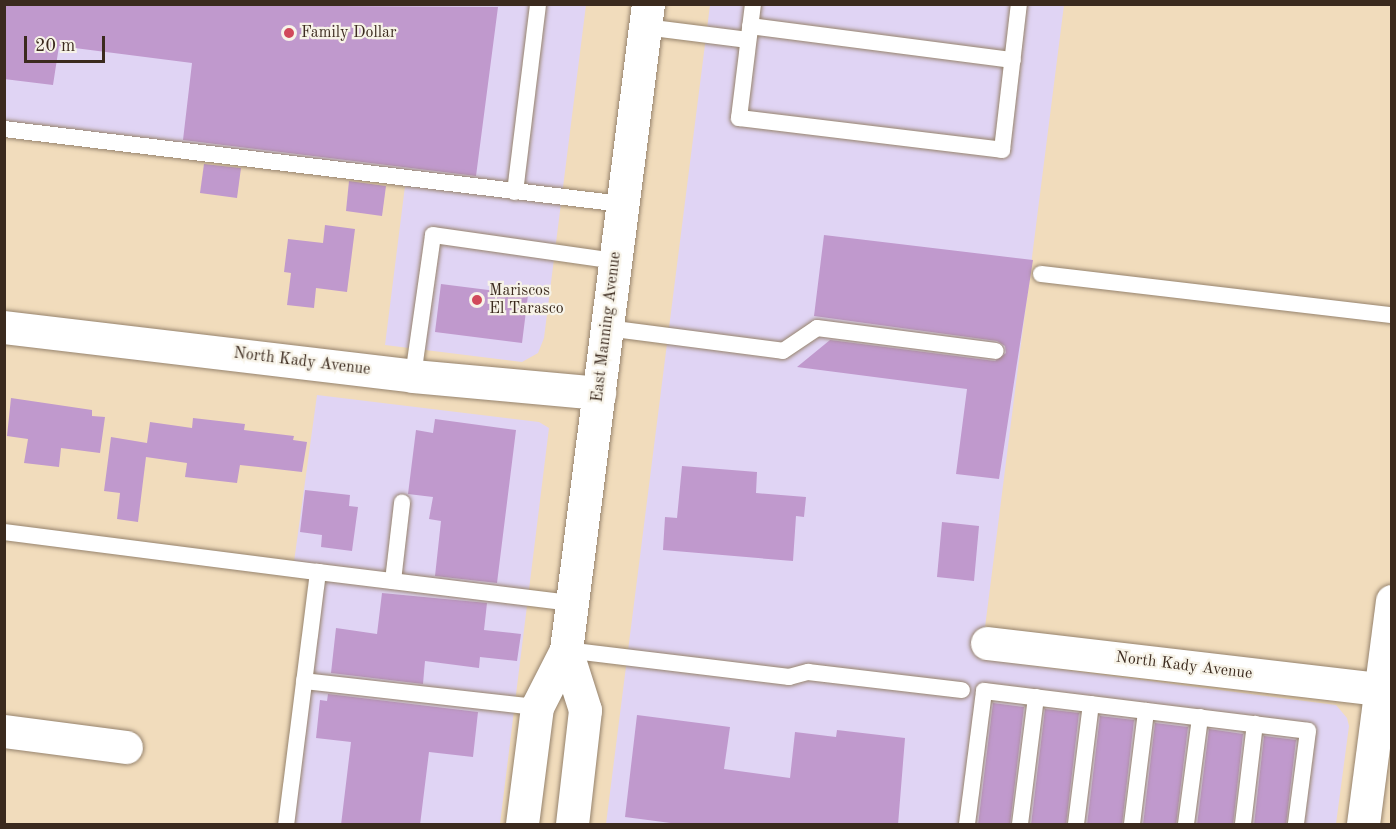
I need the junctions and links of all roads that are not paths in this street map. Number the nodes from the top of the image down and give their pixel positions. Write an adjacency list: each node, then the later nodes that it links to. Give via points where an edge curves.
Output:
1 (538, 4): 8 (lane)
2 (753, 4): 5 (lane)
3 (1020, 4): 6 (lane)
4 (646, 16): 5 (lane); 9 (street, East Manning Avenue)
5 (749, 33): 6 (lane); 6 (lane, via 739,118 1002,150)
6 (1013, 60)
7 (4, 129): 8 (lane)
8 (515, 192): 9 (lane)
9 (622, 204): 10 (street, East Manning Avenue)
10 (615, 261): 14 (street, East Manning Avenue); 16 (lane, via 433,235)
11 (1041, 274): 12 (lane)
12 (1392, 315)
13 (4, 327): 16 (street, North Kady Avenue)
14 (607, 328): 15 (lane, via 783,351 817,328); 17 (street, East Manning Avenue)
15 (996, 351)
16 (413, 376): 17 (street, North Kady Avenue)
17 (599, 393): 23 (street, East Manning Avenue)
18 (402, 503): 21 (lane)
19 (4, 532): 20 (lane)
20 (318, 572): 21 (lane); 26 (lane)
21 (393, 581): 23 (lane)
22 (1392, 601): 27 (street)
23 (573, 603): 25 (street, East Manning Avenue)
24 (987, 643): 27 (street, North Kady Avenue)
25 (566, 650): 28 (lane, via 789,677 808,672); 31 (street, East Manning Avenue); 40 (street, East Manning Avenue, via 585,710)
26 (304, 681): 31 (lane); 38 (lane)
27 (1380, 689): 37 (street)
28 (962, 690)
29 (1036, 697): 30 (lane); 41 (lane, via 984,691); 42 (lane)
30 (1091, 704): 32 (lane); 43 (lane)
31 (537, 707): 39 (street, East Manning Avenue)
32 (1146, 711): 33 (lane); 44 (lane)
33 (1200, 717): 34 (lane); 45 (lane)
34 (1255, 724): 46 (lane); 47 (lane, via 1308,731)
35 (4, 731): 36 (street)
36 (126, 747)
37 (1363, 824)
38 (286, 825)
39 (522, 825)
40 (572, 825)
41 (967, 825)
42 (1020, 825)
43 (1076, 825)
44 (1132, 825)
45 (1186, 825)
46 (1243, 825)
47 (1296, 825)

